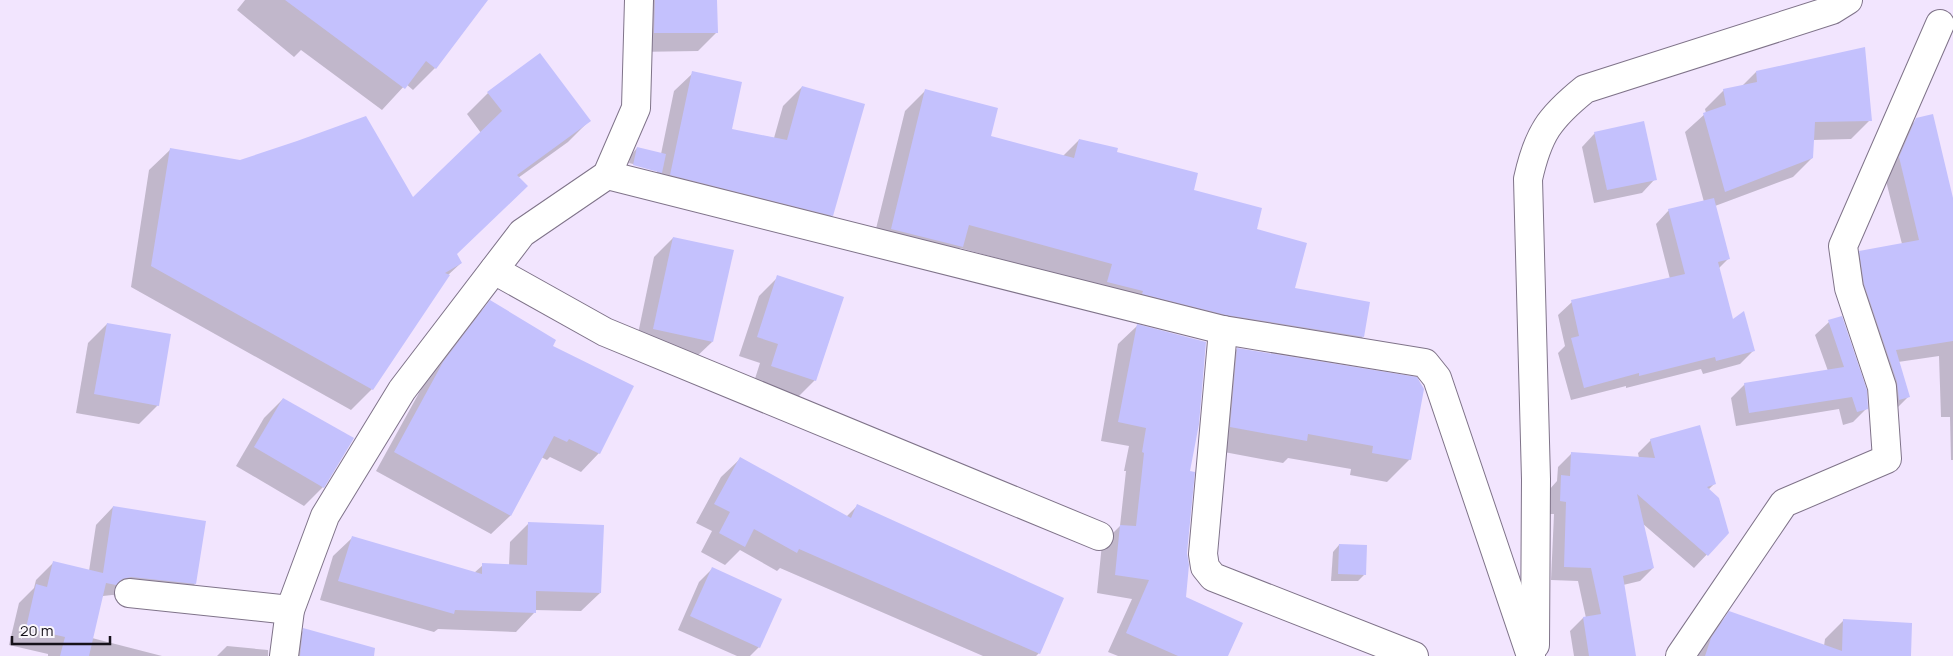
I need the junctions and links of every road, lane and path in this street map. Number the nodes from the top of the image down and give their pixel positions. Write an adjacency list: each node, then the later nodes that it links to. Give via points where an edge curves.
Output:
1 (638, 0): 4 (street, via 636,108)
2 (1848, 0): 12 (street, via 1832,10 1585,89 1563,106 1546,128 1534,152 1528,179 1536,480)
3 (1940, 24): 13 (street, via 1843,246 1849,288 1882,387 1888,459 1784,502)
4 (607, 175): 5 (street, via 522,233); 6 (street)
5 (494, 270): 7 (street, via 605,332); 9 (street, via 402,390 325,516)
6 (1223, 330): 11 (street, via 1202,554 1205,567 1213,577); 12 (street, via 1425,363 1431,368)
7 (1099, 536)
8 (129, 593): 9 (street)
9 (290, 610): 10 (street)
10 (284, 656)
11 (1414, 656)
12 (1533, 656)
13 (1680, 656)

